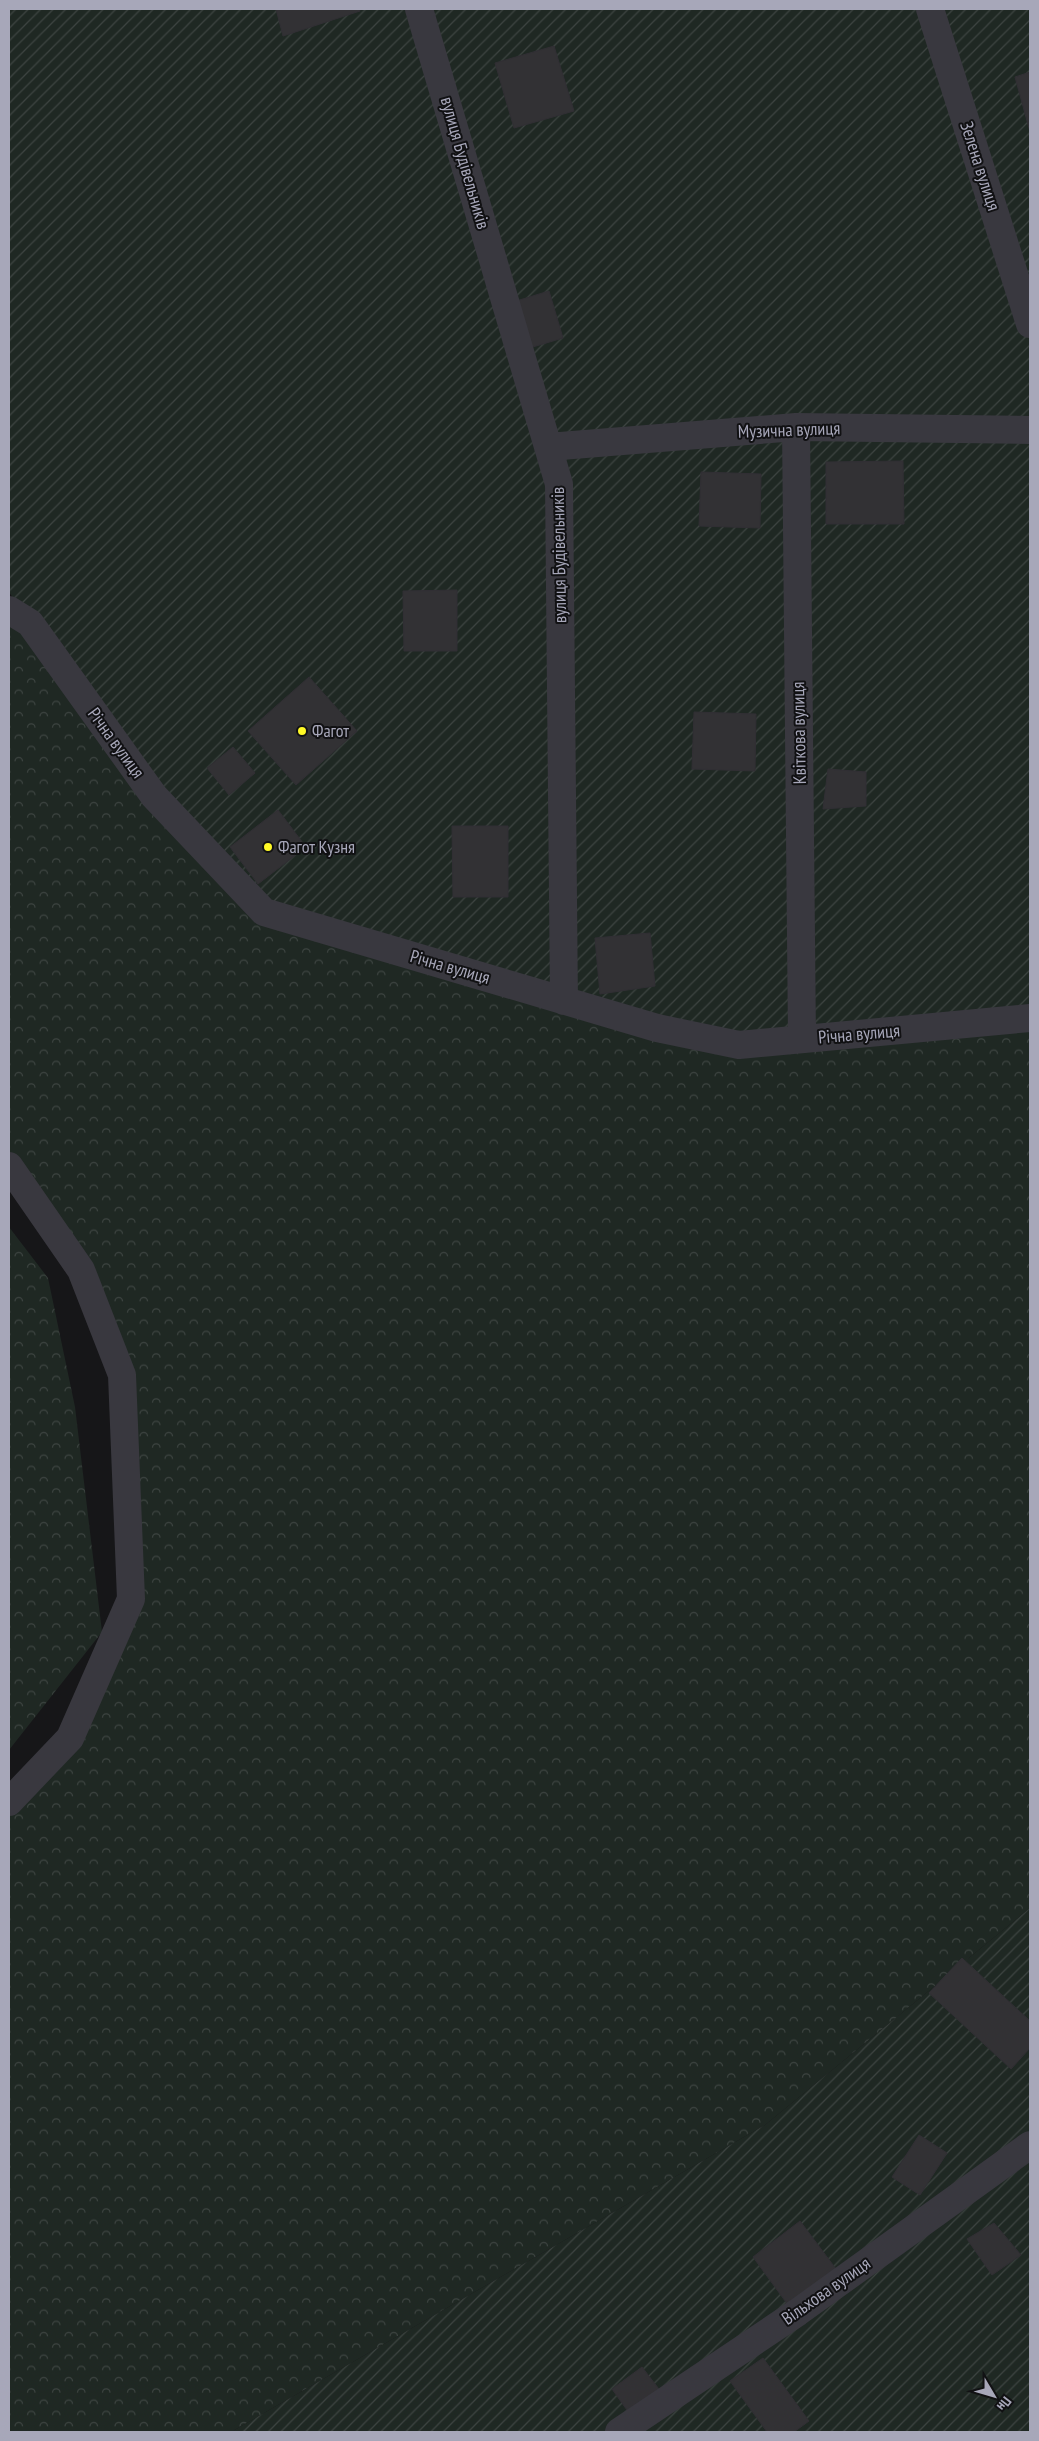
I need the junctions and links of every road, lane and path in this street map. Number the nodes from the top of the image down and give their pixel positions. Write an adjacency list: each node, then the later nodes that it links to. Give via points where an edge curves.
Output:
1 (419, 9): 6 (street, вулиця Будівельників)
2 (930, 9): 3 (street, Зелена вулиця)
3 (1030, 324)
4 (796, 427): 5 (street, Музична вулиця); 6 (street, Музична вулиця); 10 (street, Квіткова вулиця)
5 (1030, 430)
6 (548, 447): 8 (street, вулиця Будівельників, via 559,484)
7 (9, 610): 8 (street, Річна вулиця, via 30,623 154,796 264,912)
8 (564, 1001): 10 (street, Річна вулиця, via 657,1028 739,1045)
9 (1030, 1018): 10 (street, Річна вулиця)
10 (802, 1039)
11 (9, 1166): 12 (street, via 81,1270 122,1375 131,1600 70,1738)
12 (9, 1802)
13 (1030, 2145): 14 (street, Вільхова вулиця, via 798,2312)
14 (619, 2432)

